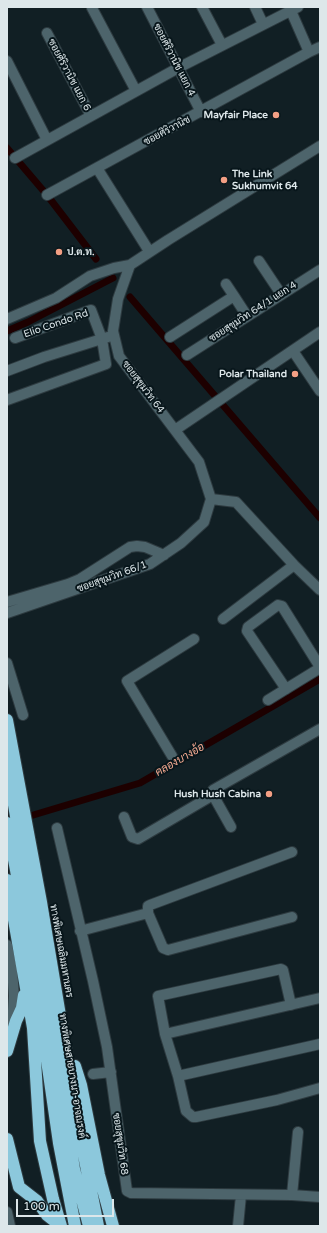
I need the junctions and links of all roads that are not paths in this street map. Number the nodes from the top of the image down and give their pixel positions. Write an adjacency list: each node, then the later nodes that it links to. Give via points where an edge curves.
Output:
1 (147, 7): 12 (street, ซอยศิริวานิช แยก 4)
2 (202, 7): 8 (street)
3 (255, 7): 6 (street)
4 (92, 8): 13 (street)
5 (295, 9): 6 (street); 10 (street)
6 (264, 24): 8 (street)
7 (47, 34): 15 (street, ซอยศิริวานิช แยก 6)
8 (222, 45): 12 (street)
9 (320, 47): 10 (street, ซอยศิริวานิช)
10 (309, 52): 14 (street, ซอยศิริวานิช)
11 (7, 61): 16 (street)
12 (178, 68): 13 (street); 14 (street, ซอยศิริวานิช แยก 4)
13 (136, 91): 15 (street)
14 (201, 112): 19 (street, ซอยศิริวานิช)
15 (91, 116): 16 (street)
16 (47, 140): 18 (street)
17 (320, 146): 21 (street)
18 (15, 158)
19 (97, 168): 20 (street, ซอยศิริวานิช); 21 (street)
20 (47, 196)
21 (150, 251): 23 (street)
22 (259, 261): 26 (street)
23 (130, 265): 29 (street, via 90,276 56,298); 31 (street, ซอยสุขุมวิท 64, via 118,299)
24 (320, 270): 26 (street, ซอยสุขุมวิท 64/1 แยก 4)
25 (226, 284): 27 (street)
26 (281, 294): 28 (street, ซอยสุขุมวิท 64/1 แยก 4)
27 (234, 296): 28 (street); 32 (street)
28 (247, 316): 36 (street, ซอยสุขุมวิท 64/1 แยก 4)
29 (11, 317)
30 (320, 332): 35 (street)
31 (114, 335): 34 (street); 40 (street, ซอยสุขุมวิท 64, via 119,356)
32 (170, 337)
33 (15, 338): 34 (street, Elio Condo Rd, via 91,310)
34 (102, 339): 37 (street); 39 (street, via 106,364)
35 (293, 351): 38 (street); 40 (street)
36 (186, 355)
37 (7, 371)
38 (320, 391)
39 (7, 400)
40 (175, 430): 41 (street, ซอยสุขุมวิท 64, via 199,462)
41 (212, 499): 42 (street, ซอยสุขุมวิท 66/1, via 204,522); 43 (street, via 236,502)
42 (164, 555): 45 (street, via 145,547 130,547 80,579); 46 (street, ซอยสุขุมวิท 66/1, via 150,564)
43 (294, 565): 44 (street); 47 (street)
44 (320, 590)
45 (7, 602)
46 (7, 613)
47 (223, 619)
48 (194, 639): 56 (street, via 127,681)
49 (7, 663): 53 (street)
50 (320, 667): 51 (street); 51 (street, via 282,606 278,605 248,626 247,631)
51 (286, 690): 52 (street)
52 (268, 700)
53 (23, 715)
54 (7, 720): 73 (highway, ทางพิเศษเฉลิมมหานคร)
55 (320, 729): 58 (street, via 213,790)
56 (172, 756)
57 (7, 764): 93 (highway, ทางพิเศษสายบางนา-อาจณรงค์, via 74,1169)
58 (213, 795): 59 (street, via 138,839 132,837); 61 (street)
59 (124, 817)
60 (7, 823): 92 (highway)
61 (231, 827)
62 (57, 828): 67 (street, ซอยสุขุมวิท 68)
63 (292, 852): 65 (street, via 152,904 148,906)
64 (7, 880): 69 (highway)
65 (148, 913): 66 (street, via 163,948 168,950); 67 (street)
66 (292, 917)
67 (80, 931): 78 (street, ซอยสุขุมวิท 68)
68 (7, 945): 70 (street, via 12,969)
69 (26, 986): 77 (highway, via 22,1008); 91 (highway, via 33,1028 40,1141 52,1199)
70 (10, 993): 74 (street, via 13,1010)
71 (320, 998): 72 (street)
72 (291, 1005): 75 (street); 75 (street, via 281,968 160,995 158,998)
73 (60, 1017): 84 (highway, ทางพิเศษเฉลิมมหานคร); 96 (highway, via 81,1085)
74 (7, 1030)
75 (165, 1034): 80 (street)
76 (320, 1044): 80 (street)
77 (7, 1051)
78 (111, 1072): 79 (street); 86 (street, ซอยสุขุมวิท 68, via 126,1191)
79 (93, 1074)
80 (178, 1076): 81 (street, via 186,1111 193,1117 277,1100)
81 (320, 1088)
82 (298, 1132): 87 (street)
83 (7, 1139): 85 (highway)
84 (90, 1186): 94 (highway); 95 (highway)
85 (13, 1187): 91 (highway, via 37,1201 47,1215)
86 (241, 1195): 87 (street, ซอยสุขุมวิท 68); 97 (street)
87 (292, 1195): 88 (street, ซอยสุขุมวิท 68)
88 (320, 1197)
89 (7, 1212): 90 (street)
90 (10, 1226)
91 (61, 1226)
92 (75, 1226)
93 (89, 1226)
94 (98, 1226)
95 (104, 1226)
96 (112, 1226)
97 (238, 1226)

